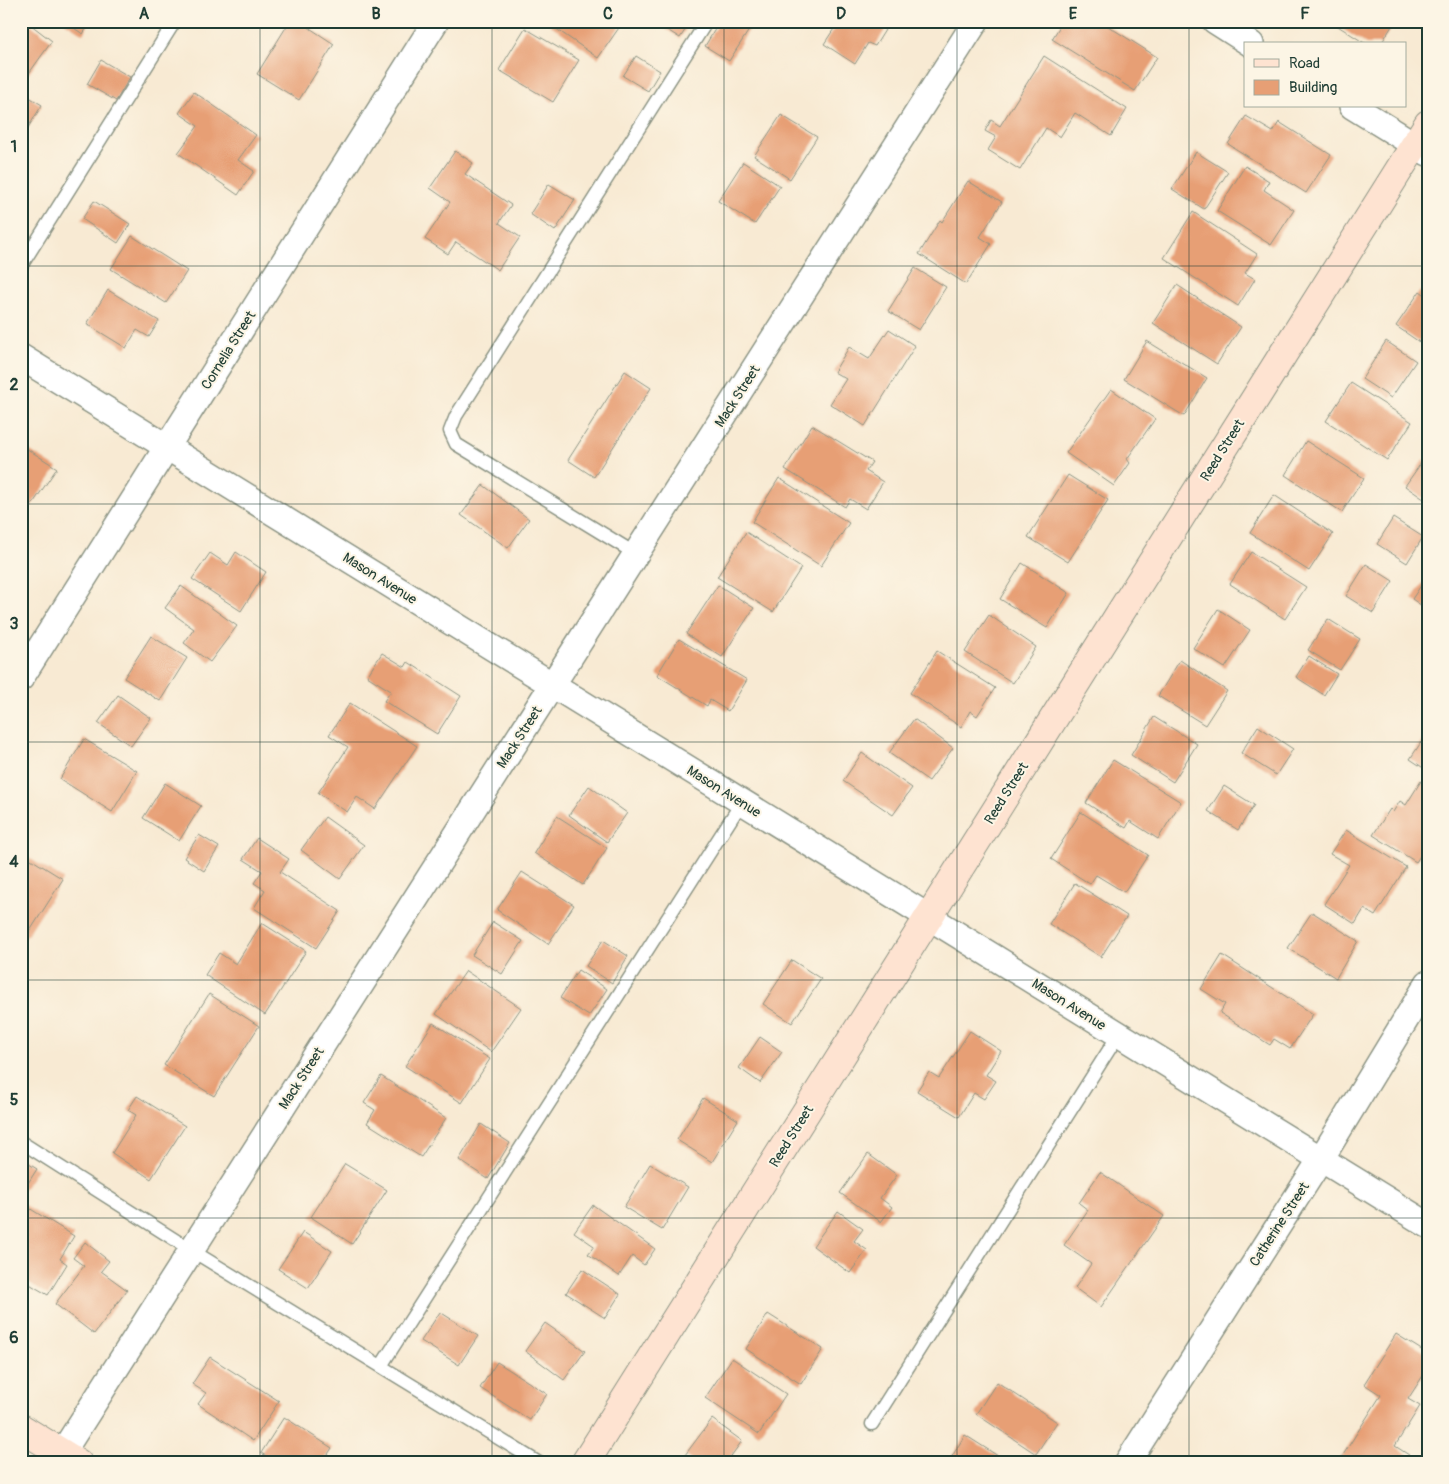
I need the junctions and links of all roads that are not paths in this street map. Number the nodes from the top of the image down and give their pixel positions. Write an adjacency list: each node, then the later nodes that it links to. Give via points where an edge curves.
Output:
1 (175, 21): 9 (lane)
2 (436, 21): 11 (street, Cornelia Street)
3 (707, 21): 12 (lane, via 456,416 450,431 456,444)
4 (976, 21): 12 (street, Mack Street)
5 (1225, 24): 6 (street)
6 (1248, 42)
7 (1356, 108): 8 (street)
8 (1423, 141): 16 (street, Reed Street)
9 (21, 266)
10 (21, 357): 11 (street, Mason Avenue)
11 (167, 447): 13 (street, Cornelia Street); 14 (street, Mason Avenue)
12 (636, 554): 14 (street, Mack Street)
13 (21, 678)
14 (552, 685): 15 (street, Mason Avenue); 22 (street, Mack Street)
15 (742, 802): 16 (street, Mason Avenue); 23 (lane)
16 (928, 917): 18 (street, Mason Avenue); 28 (street, Reed Street)
17 (1428, 983): 20 (street, Catherine Street)
18 (1119, 1034): 20 (street, Mason Avenue); 24 (lane)
19 (21, 1142): 22 (lane)
20 (1321, 1159): 21 (street, Mason Avenue); 29 (street, Catherine Street)
21 (1428, 1225)
22 (191, 1250): 23 (lane); 26 (street, Mack Street)
23 (381, 1366): 27 (lane)
24 (872, 1424)
25 (21, 1428): 26 (street)
26 (70, 1458)
27 (539, 1463)
28 (585, 1463)
29 (1126, 1463)

